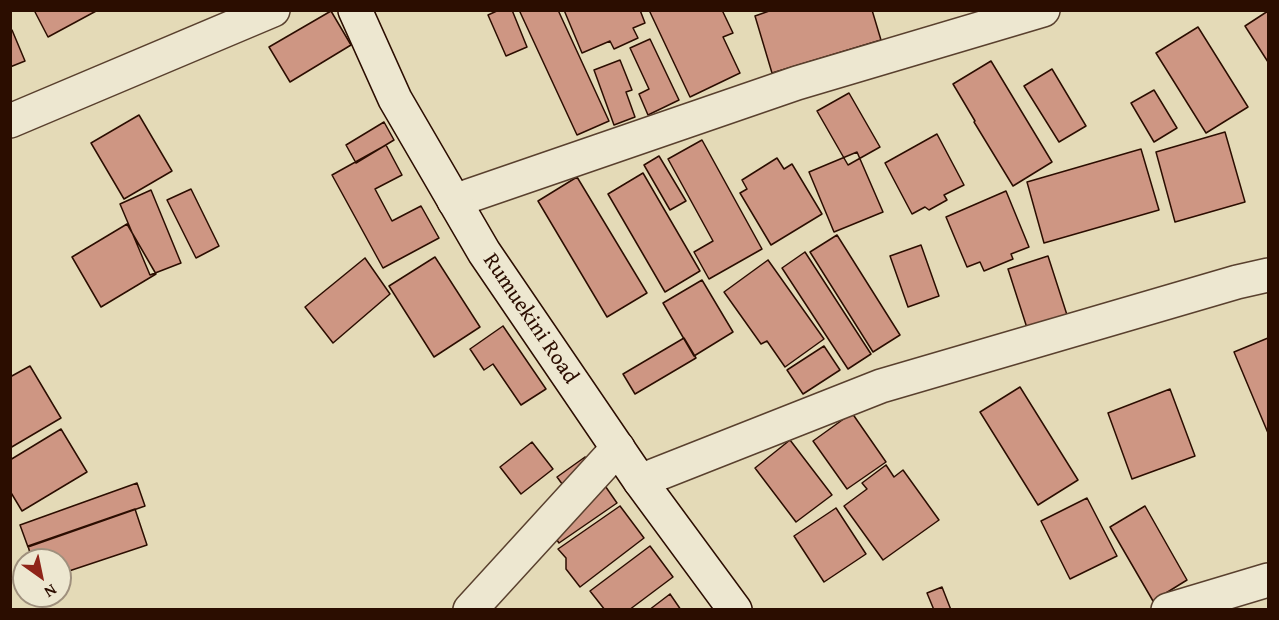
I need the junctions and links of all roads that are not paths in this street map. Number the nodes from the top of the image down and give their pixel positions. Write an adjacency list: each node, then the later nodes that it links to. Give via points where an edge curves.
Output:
1 (273, 10): 4 (street)
2 (355, 10): 5 (street, Rumuekini Road, via 395,99)
3 (1043, 10): 5 (street, via 797,83)
4 (10, 121)
5 (454, 201): 7 (street, Rumuekini Road, via 484,252)
6 (1269, 275): 8 (street, via 881,386)
7 (618, 448): 8 (street, Rumuekini Road); 10 (street)
8 (640, 481): 11 (street, Rumuekini Road)
9 (1269, 580): 12 (street)
10 (470, 609)
11 (735, 609)
12 (1168, 609)

